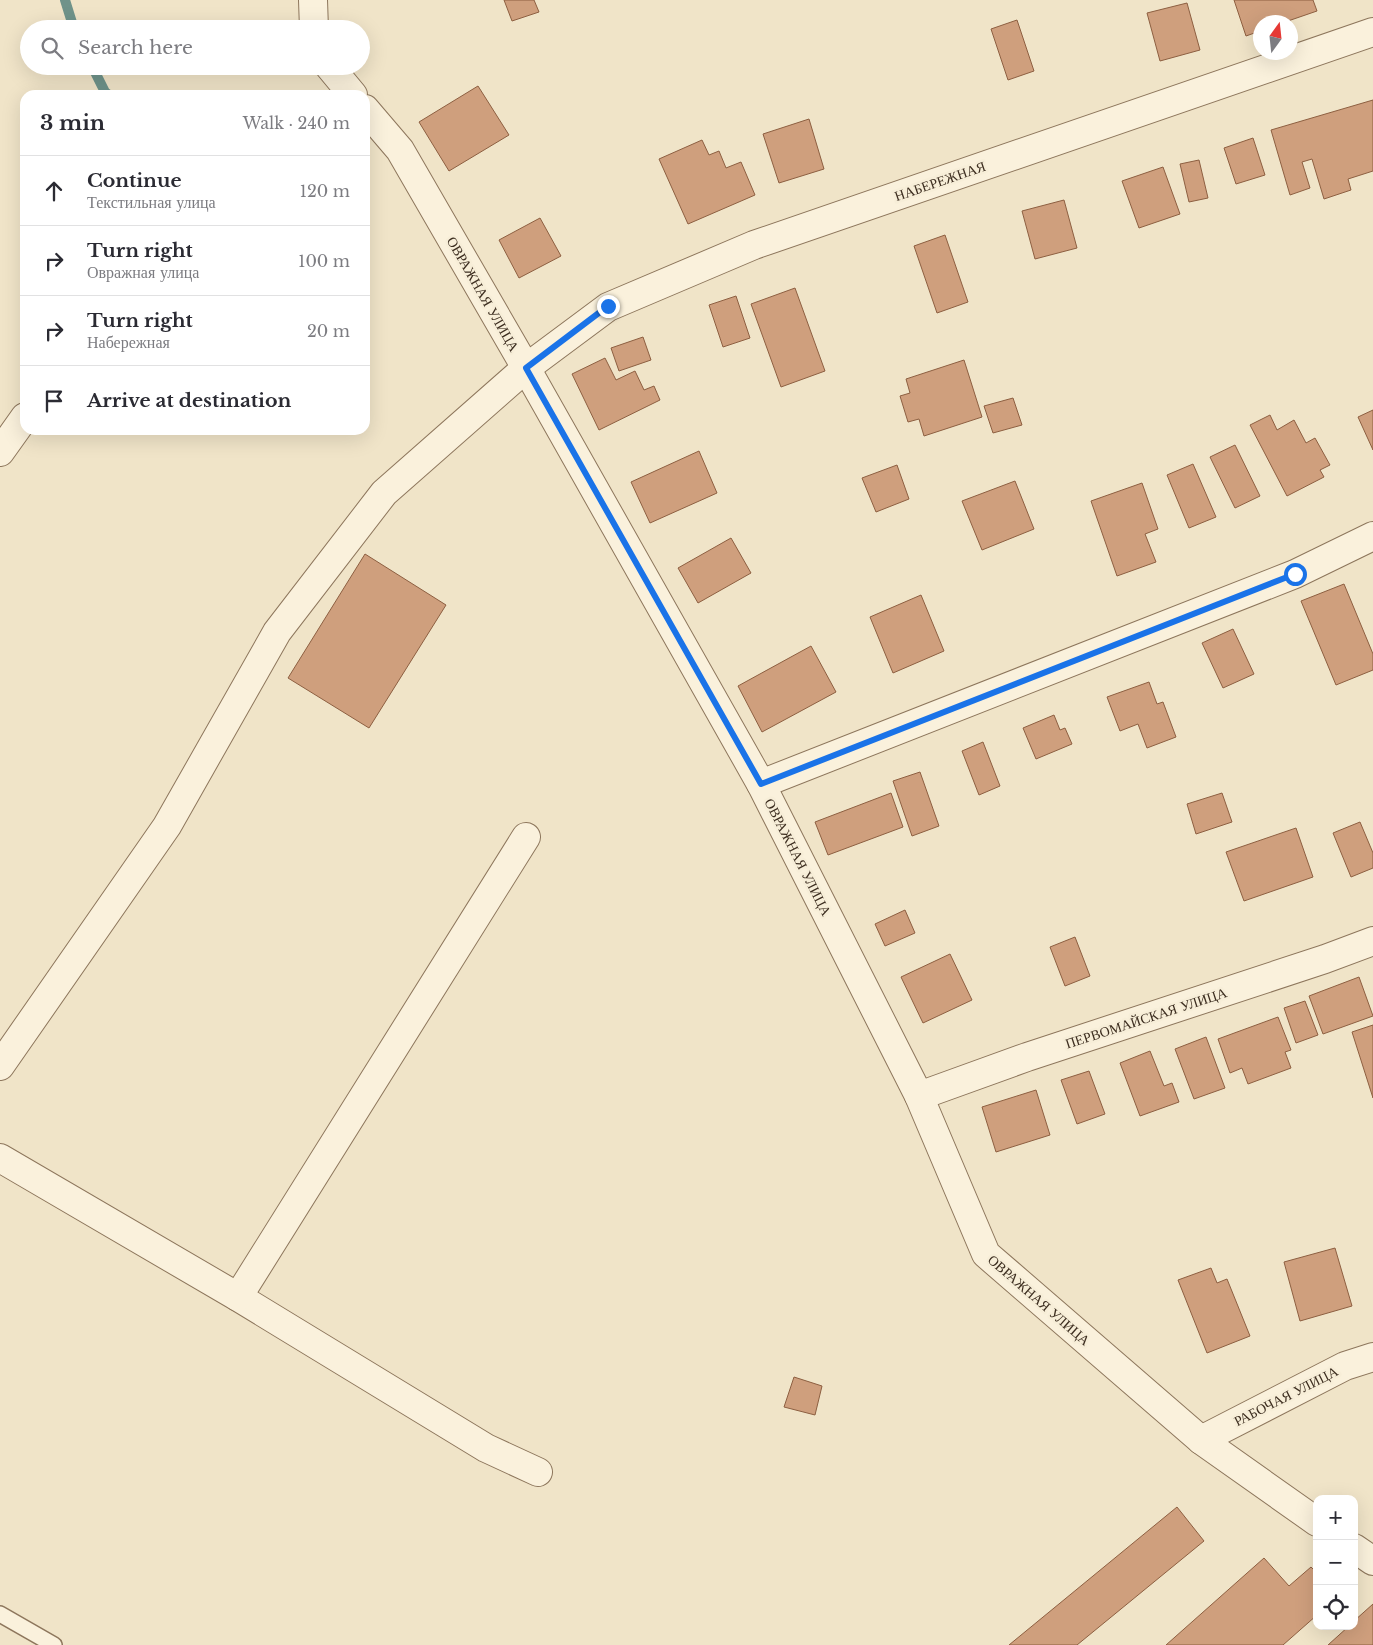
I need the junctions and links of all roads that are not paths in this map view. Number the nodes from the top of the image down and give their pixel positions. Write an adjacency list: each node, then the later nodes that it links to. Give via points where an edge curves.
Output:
1 (313, 0): 2 (street)
2 (314, 20)
3 (1373, 32): 7 (street, НАБЕРЕЖНАЯ, via 754,245 608,306)
4 (337, 75): 5 (street)
5 (350, 90)
6 (370, 115): 7 (street, ОВРАЖНАЯ УЛИЦА, via 400,150)
7 (526, 368): 11 (street, ОВРАЖНАЯ УЛИЦА); 14 (street, НАБЕРЕЖНАЯ, via 384,493 278,632 167,826)
8 (20, 423): 9 (street)
9 (0, 452)
10 (1373, 536): 11 (street, via 1295,574)
11 (761, 784): 15 (street, ОВРАЖНАЯ УЛИЦА)
12 (526, 836): 17 (street)
13 (1373, 941): 15 (street, ПЕРВОМАЙСКАЯ УЛИЦА)
14 (0, 1066)
15 (919, 1096): 19 (street, ОВРАЖНАЯ УЛИЦА, via 986,1254)
16 (0, 1158): 17 (street)
17 (238, 1297): 20 (street, via 486,1448)
18 (1373, 1357): 19 (street, РАБОЧАЯ УЛИЦА, via 1345,1366)
19 (1201, 1440): 21 (street, ОВРАЖНАЯ УЛИЦА)
20 (538, 1472)
21 (1313, 1519)
22 (1358, 1551): 23 (street)
23 (1373, 1561)
24 (0, 1614): 25 (lane)
25 (54, 1645)

